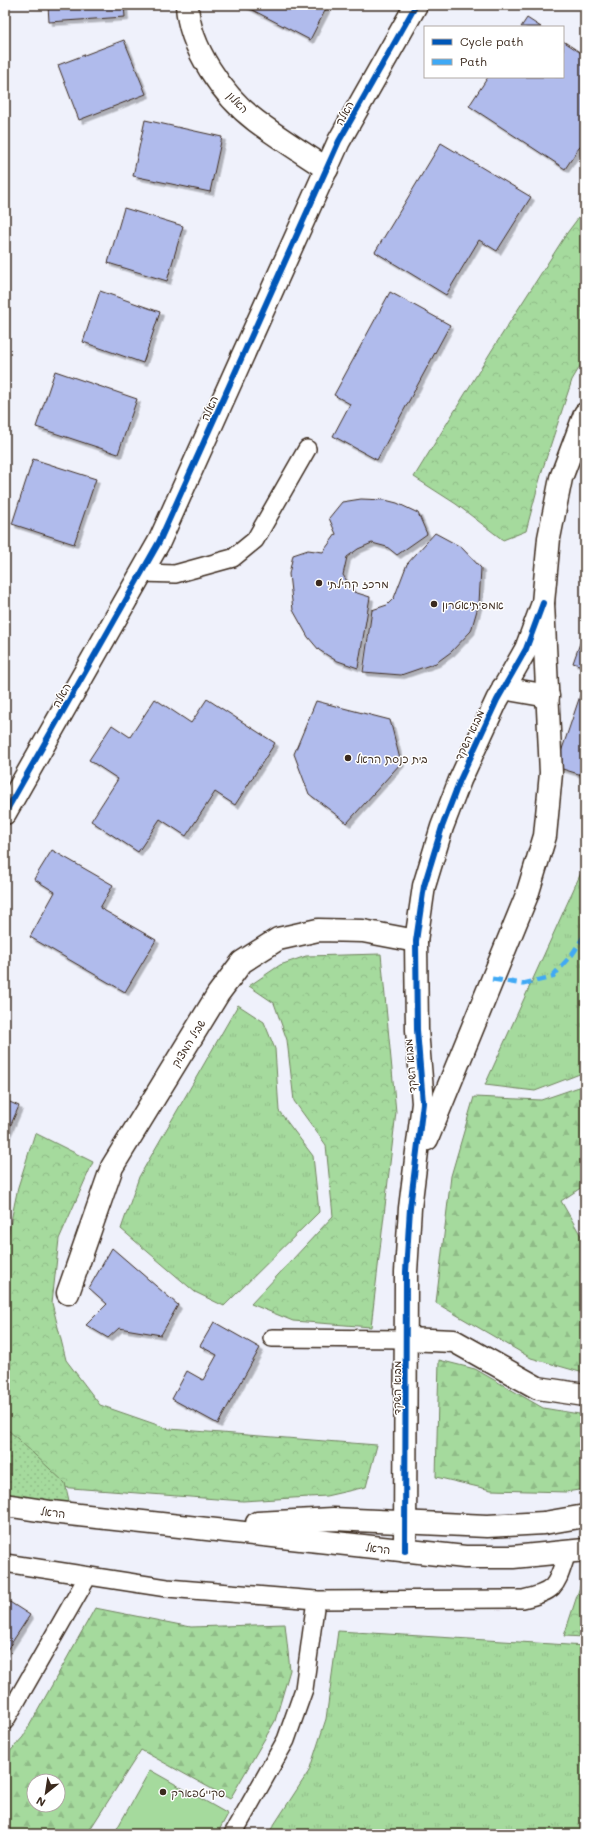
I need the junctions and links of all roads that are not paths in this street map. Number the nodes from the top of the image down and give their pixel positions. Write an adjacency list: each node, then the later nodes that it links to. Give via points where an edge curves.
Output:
1 (187, 5): 3 (street, האלון, via 194,42 231,98 255,120)
2 (416, 5): 3 (street, האלה, via 339,141)
3 (327, 169): 6 (street, האלה, via 162,535)
4 (585, 414): 7 (street, מבוא השקד, via 560,478 549,538)
5 (308, 449): 6 (lane, via 255,540 233,558 175,574)
6 (142, 573): 10 (street, האלה)
7 (543, 603): 8 (street, מבוא השקד, via 526,649); 9 (street, מבוא השקד)
8 (503, 688): 9 (street); 11 (street, מבוא השקד, via 460,780 442,827 424,886)
9 (548, 696): 12 (street, מבוא השקד, via 551,773 545,836 527,895 454,1070)
10 (5, 812)
11 (416, 941): 12 (street, מבוא השקד, via 417,1030 423,1103); 13 (street, שביל המצוק, via 363,931 318,930 278,939 242,962 218,994 112,1167)
12 (416, 1170): 15 (street, מבוא השקד, via 410,1208 406,1272)
13 (68, 1293)
14 (272, 1338): 15 (lane)
15 (406, 1339): 16 (street, via 454,1341 538,1388); 19 (street, מבוא השקד)
16 (585, 1395)
17 (5, 1505): 20 (street, הראל)
18 (585, 1516): 19 (street, הראל, via 544,1523 486,1526)
19 (405, 1523): 20 (street, הראל, via 333,1519); 21 (street, מבוא השקד)
20 (196, 1526): 21 (street, הראל)
21 (405, 1551): 22 (street, הראל, via 465,1557 513,1557)
22 (576, 1552): 25 (lane, via 556,1584 544,1594 523,1599)
23 (5, 1563): 24 (lane)
24 (88, 1576): 25 (lane, via 167,1588); 26 (lane)
25 (316, 1600): 27 (lane, via 304,1689 289,1733)
26 (5, 1721)
27 (232, 1834)

